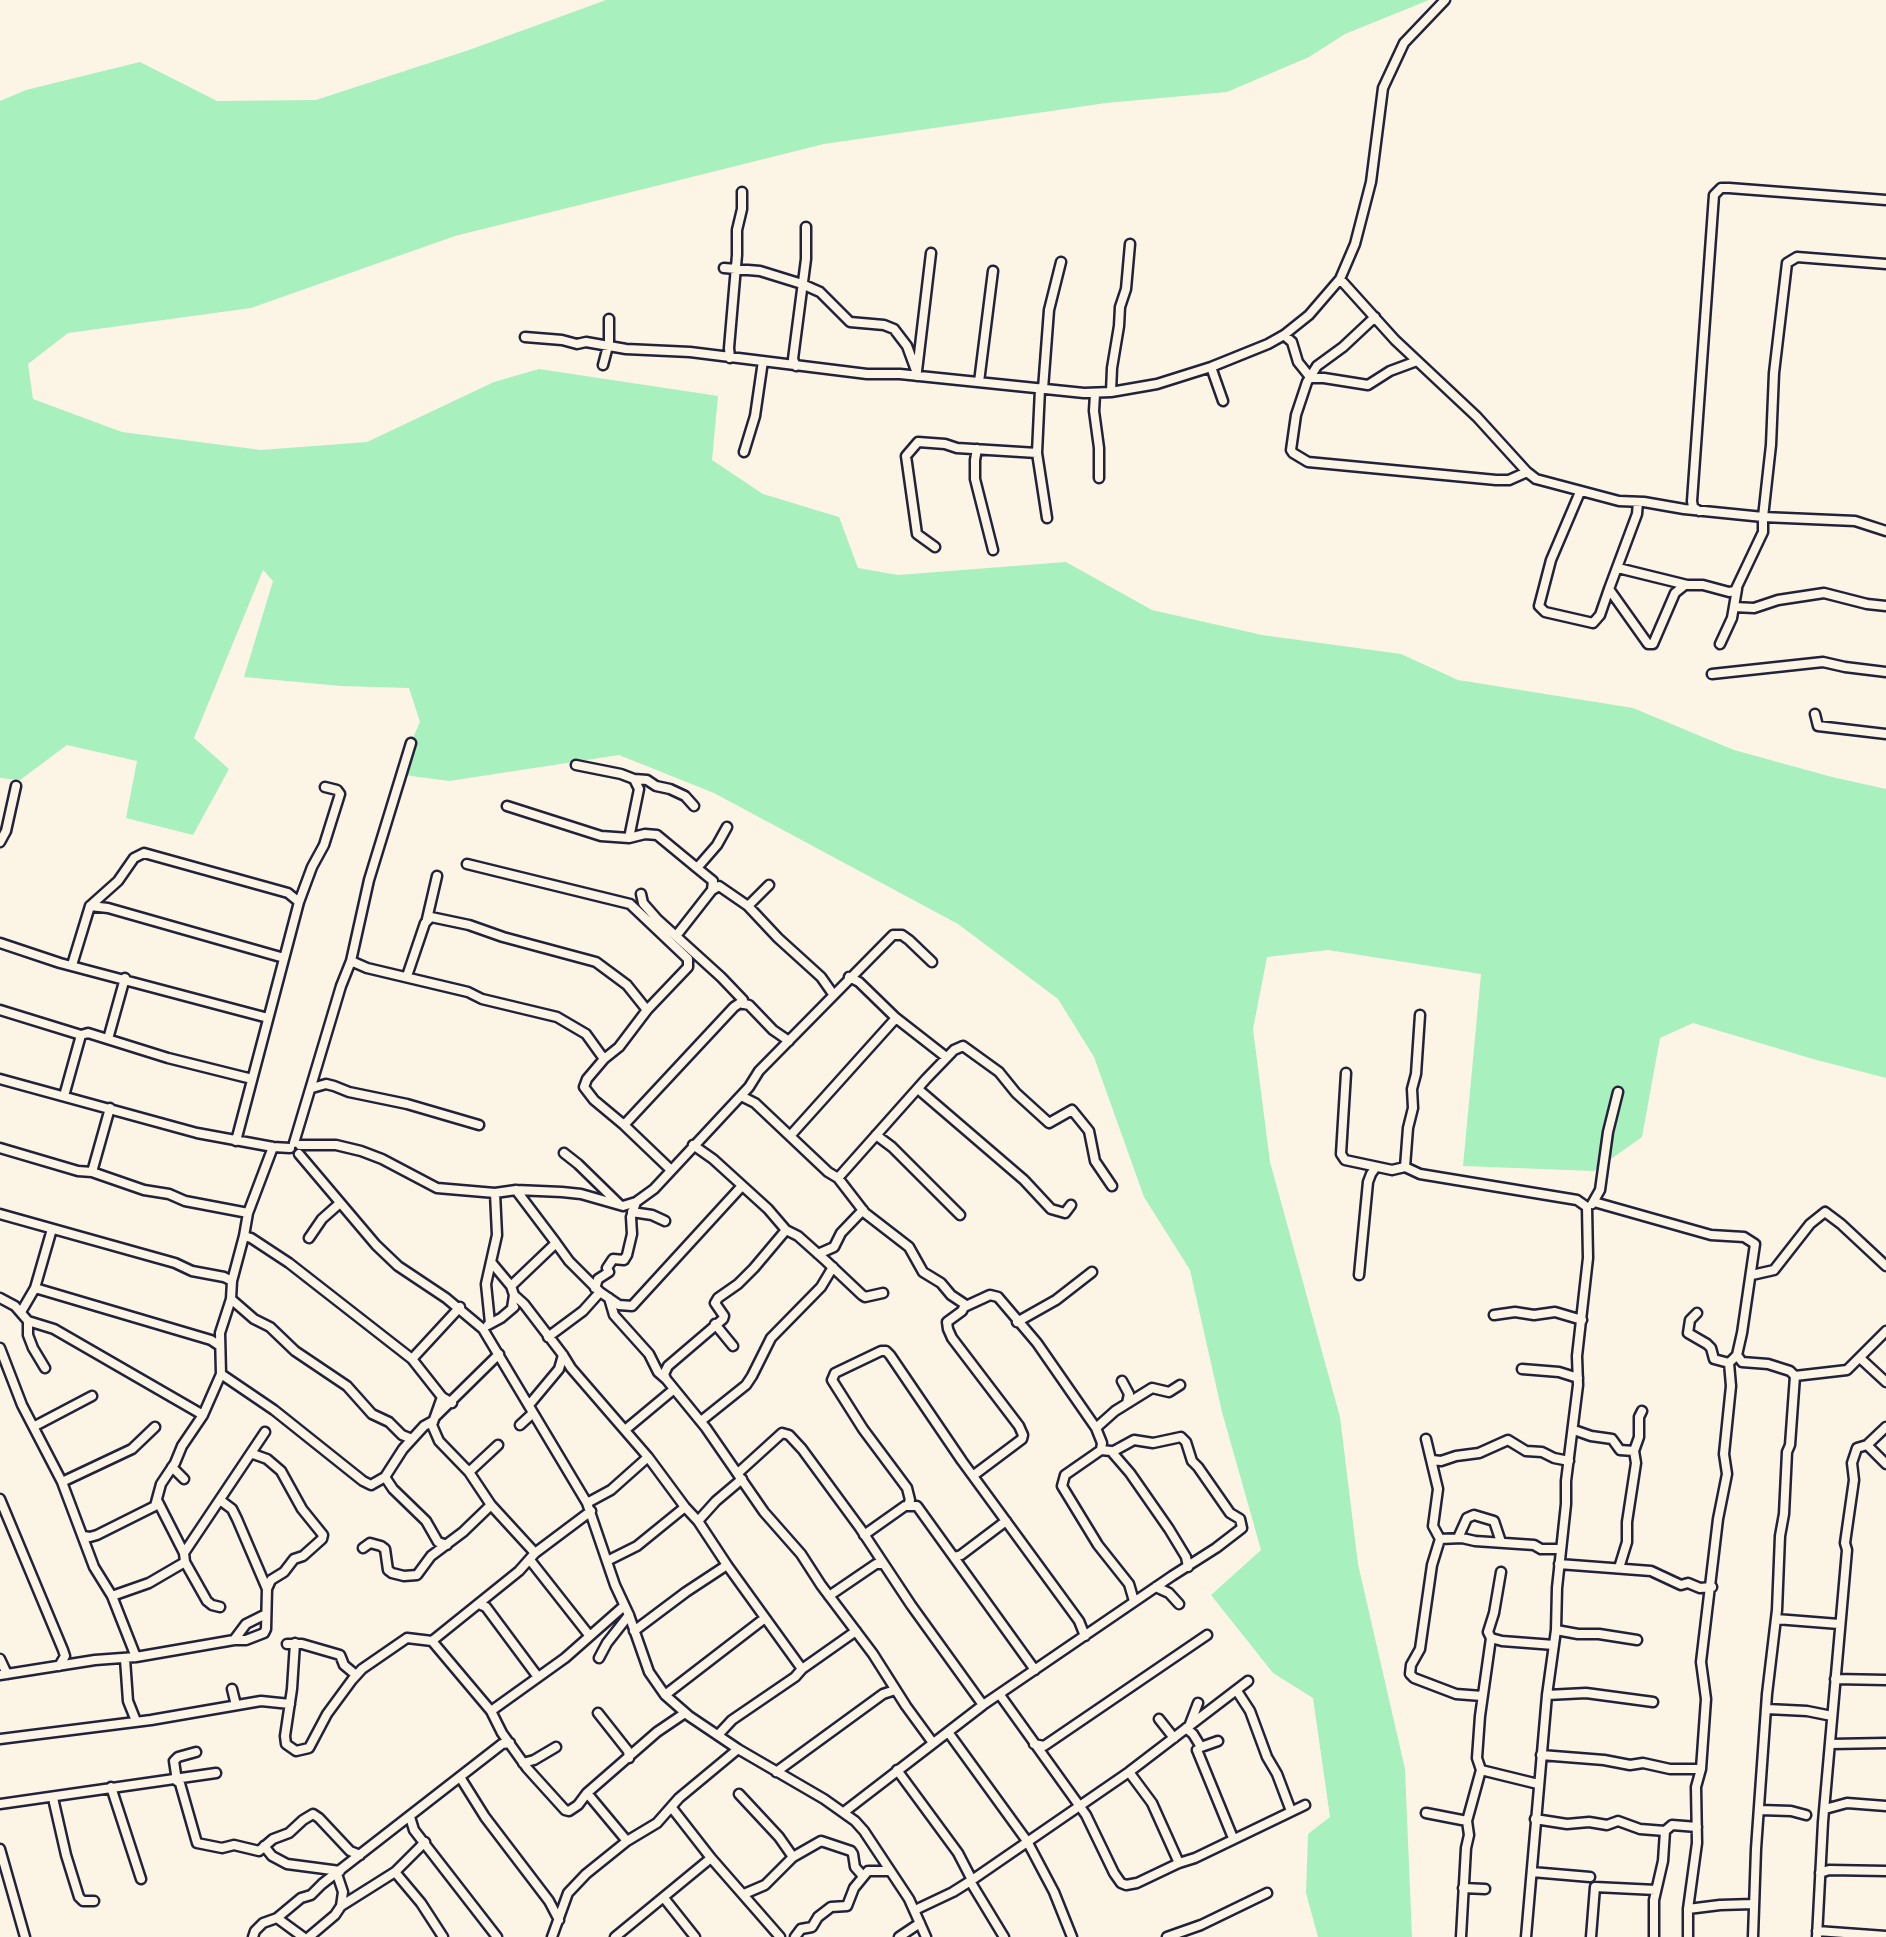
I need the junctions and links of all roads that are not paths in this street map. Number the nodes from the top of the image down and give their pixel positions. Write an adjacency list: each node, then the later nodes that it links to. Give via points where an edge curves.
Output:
1 (1445, 0): 12 (street, via 1404,43 1389,72 1371,182 1355,244)
2 (742, 192): 10 (street)
3 (1886, 200): 38 (street, via 1729,188 1714,195)
4 (806, 227): 13 (street)
5 (1130, 244): 29 (street)
6 (931, 253): 25 (street)
7 (1060, 262): 28 (street, via 1049,310)
8 (1886, 264): 42 (street, via 1797,257 1787,263)
9 (724, 268): 10 (street)
10 (736, 271): 13 (street, via 760,271); 19 (street)
11 (993, 271): 27 (street)
12 (1340, 279): 14 (street); 16 (street, via 1309,315)
13 (802, 284): 22 (street); 25 (street, via 820,292 850,322 894,328)
14 (1375, 317): 21 (street); 26 (street, via 1321,361)
15 (609, 318): 18 (street)
16 (1284, 335): 24 (street); 26 (street)
17 (525, 337): 18 (street)
18 (609, 347): 19 (street); 23 (street)
19 (730, 358): 20 (street)
20 (763, 361): 22 (street); 33 (street)
21 (1417, 361): 26 (street, via 1368,386); 35 (street)
22 (792, 363): 25 (street, via 867,374)
23 (603, 365)
24 (1211, 368): 29 (street); 31 (street)
25 (918, 374): 27 (street)
26 (1310, 377): 35 (street, via 1296,415 1291,450 1302,459 1496,480)
27 (979, 382): 28 (street)
28 (1041, 389): 30 (street); 34 (street)
29 (1111, 392): 30 (street)
30 (1095, 394): 36 (street)
31 (1223, 401)
32 (977, 449): 34 (street); 45 (street, via 918,442 906,456 917,534); 46 (street, via 975,479)
33 (744, 452)
34 (1037, 453): 43 (street)
35 (1527, 472): 37 (street)
36 (1099, 478)
37 (1580, 492): 39 (street); 49 (street, via 1551,560 1539,606 1545,612 1593,624)
38 (1692, 501): 40 (street); 41 (street)
39 (1638, 502): 40 (street); 47 (street)
40 (1684, 509): 41 (street)
41 (1699, 511): 42 (street)
42 (1763, 517): 44 (street, via 1855,522); 50 (street, via 1763,532)
43 (1047, 518)
44 (1886, 531)
45 (935, 547)
46 (993, 550)
47 (1618, 568): 48 (street); 49 (street)
48 (1685, 585): 49 (street, via 1675,593 1653,644 1643,639); 50 (street, via 1729,592)
49 (1609, 589)
50 (1737, 589): 52 (street)
51 (1886, 606): 52 (street, via 1824,593 1754,608)
52 (1734, 607): 53 (street)
53 (1720, 643)
54 (1886, 672): 55 (street, via 1816,662)
55 (1712, 674)
56 (1815, 715): 57 (street, via 1818,726)
57 (1886, 734)
58 (411, 743): 83 (street, via 369,880)
59 (576, 765): 60 (street)
60 (634, 779): 61 (street); 64 (street)
61 (647, 780): 64 (street); 66 (street, via 685,796)
62 (16, 786): 69 (street)
63 (325, 787): 76 (street, via 340,794)
64 (639, 789): 68 (street)
65 (506, 806): 68 (street, via 601,836)
66 (694, 806)
67 (727, 827): 71 (street)
68 (629, 838): 71 (street, via 657,835)
69 (0, 842)
70 (467, 864): 92 (street, via 630,904 690,963)
71 (697, 869): 73 (street)
72 (437, 876): 79 (street)
73 (714, 886): 78 (street); 80 (street)
74 (769, 886): 78 (street)
75 (641, 894): 80 (street, via 643,903)
76 (299, 902): 77 (street, via 288,893 144,853); 82 (street)
77 (90, 906): 82 (street); 85 (street)
78 (748, 906): 89 (street)
79 (427, 919): 86 (street); 92 (street, via 465,924 596,962 627,985)
80 (676, 936): 90 (street)
81 (0, 943): 85 (street)
82 (284, 958): 94 (street)
83 (351, 961): 86 (street); 104 (street)
84 (932, 961): 88 (street, via 902,935 893,934)
85 (72, 965): 87 (street)
86 (407, 976): 100 (street, via 557,1017 586,1034)
87 (125, 978): 94 (street); 97 (street)
88 (849, 978): 89 (street); 95 (street)
89 (833, 994): 98 (street)
90 (744, 1004): 98 (street); 111 (street, via 734,1007)
91 (0, 1010): 96 (street)
92 (647, 1010): 100 (street)
93 (1420, 1015): 121 (street)
94 (268, 1018): 103 (street)
95 (896, 1018): 99 (street); 113 (street)
96 (81, 1035): 97 (street, via 88,1032); 107 (street)
97 (108, 1039): 103 (street)
98 (789, 1041): 108 (street)
99 (946, 1058): 105 (street); 125 (street, via 958,1047 968,1048 1049,1123 1072,1110 1089,1131 1094,1161)
100 (604, 1059): 111 (street, via 584,1087)
101 (1346, 1073): 120 (street, via 1341,1154 1345,1160)
102 (0, 1079): 107 (street)
103 (252, 1079): 114 (street)
104 (312, 1088): 110 (street, via 326,1084); 117 (street)
105 (918, 1088): 112 (street); 134 (street, via 1056,1213 1065,1213)
106 (1618, 1092): 135 (street, via 1602,1182)
107 (64, 1096): 109 (street)
108 (741, 1096): 113 (street); 115 (street)
109 (110, 1108): 114 (street); 123 (street)
110 (479, 1125)
111 (624, 1125): 122 (street)
112 (876, 1135): 124 (street); 140 (street)
113 (790, 1136): 124 (street)
114 (236, 1141): 116 (street)
115 (693, 1145): 122 (street); 126 (street)
116 (273, 1147): 117 (street); 137 (street)
117 (296, 1147): 129 (street, via 335,1145 361,1151 437,1188); 132 (street)
118 (0, 1149): 123 (street)
119 (564, 1153): 128 (street)
120 (1377, 1167): 121 (street); 152 (street, via 1368,1182)
121 (1405, 1167): 135 (street, via 1420,1174)
122 (671, 1170): 131 (street)
123 (92, 1172): 137 (street, via 184,1201)
124 (838, 1178): 136 (street)
125 (1112, 1186)
126 (741, 1187): 143 (street); 161 (street, via 634,1304 623,1306)
127 (516, 1190): 129 (street); 130 (street); 146 (street)
128 (605, 1190): 130 (street); 133 (street)
129 (495, 1193): 148 (street, via 497,1234)
130 (597, 1199): 133 (street)
131 (636, 1202): 133 (street); 139 (street)
132 (340, 1203): 145 (street); 165 (street, via 398,1266)
133 (622, 1205): 139 (street)
134 (1071, 1205)
135 (1591, 1205): 153 (street, via 1712,1235 1750,1239 1755,1244); 170 (street)
136 (863, 1210): 147 (street, via 834,1247); 164 (street, via 909,1247 923,1272)
137 (248, 1213): 144 (street)
138 (0, 1214): 142 (street)
139 (631, 1215): 141 (street, via 652,1215); 157 (street, via 627,1255 624,1260 613,1259 609,1272 598,1279)
140 (960, 1216)
141 (665, 1221)
142 (52, 1228): 154 (street); 156 (street)
143 (786, 1230): 147 (street); 174 (street, via 754,1268 718,1298 715,1303 724,1316)
144 (244, 1236): 154 (street); 185 (street, via 289,1263)
145 (309, 1238)
146 (556, 1243): 155 (street); 157 (street)
147 (818, 1254): 150 (street)
148 (491, 1262): 155 (street); 173 (street, via 486,1284)
149 (1886, 1266): 153 (street, via 1825,1212 1774,1270)
150 (833, 1267): 158 (street, via 864,1296); 209 (street, via 821,1287 771,1338 746,1385)
151 (1092, 1272): 172 (street)
152 (1359, 1275)
153 (1752, 1275): 183 (street)
154 (232, 1281): 162 (street)
155 (511, 1286): 159 (street)
156 (35, 1288): 167 (street); 178 (street)
157 (597, 1291): 161 (street); 177 (street, via 583,1311)
158 (883, 1293)
159 (514, 1296): 163 (street); 166 (street)
160 (0, 1298): 167 (street)
161 (609, 1298): 195 (street, via 614,1315)
162 (231, 1299): 178 (street, via 221,1324); 220 (street, via 347,1386 372,1414)
163 (524, 1304): 166 (street); 177 (street)
164 (966, 1305): 172 (street, via 995,1295); 234 (street, via 947,1322 949,1333 1023,1435)
165 (460, 1307): 175 (street); 185 (street)
166 (512, 1308): 173 (street)
167 (21, 1312): 171 (street)
168 (1697, 1313): 186 (street, via 1690,1320 1688,1334 1707,1344 1714,1359)
169 (1494, 1315): 170 (street, via 1555,1312)
170 (1582, 1320): 194 (street)
171 (28, 1321): 187 (street, via 28,1335); 207 (street, via 54,1329)
172 (1017, 1322): 214 (street)
173 (490, 1323): 175 (street)
174 (715, 1324): 179 (street); 195 (street, via 668,1366)
175 (483, 1329): 181 (street)
176 (1886, 1331): 184 (street)
177 (548, 1337): 182 (street)
178 (220, 1346): 191 (street)
179 (733, 1346)
180 (0, 1348): 211 (street)
181 (499, 1354): 203 (street); 205 (street)
182 (563, 1355): 188 (street); 189 (street)
183 (1737, 1355): 186 (street); 192 (street, via 1742,1362 1768,1364)
184 (1860, 1358): 192 (street, via 1847,1370); 197 (street)
185 (412, 1359): 202 (street)
186 (1729, 1363): 267 (street, via 1727,1474)
187 (45, 1368)
188 (571, 1368): 189 (street); 216 (street)
189 (559, 1369): 205 (street)
190 (1522, 1369): 194 (street)
191 (221, 1374): 207 (street); 236 (street, via 363,1481 371,1485)
192 (1794, 1376): 279 (street)
193 (1156, 1377): 199 (street)
194 (1578, 1378): 217 (street)
195 (666, 1379): 200 (street)
196 (1122, 1381): 204 (street, via 1129,1394)
197 (1886, 1382)
198 (1180, 1385): 199 (street, via 1169,1392)
199 (1152, 1388): 204 (street)
200 (673, 1390): 209 (street); 216 (street)
201 (92, 1396): 211 (street)
202 (442, 1398): 203 (street); 208 (street)
203 (452, 1403): 208 (street)
204 (1126, 1405): 214 (street)
205 (531, 1409): 210 (street); 244 (street)
206 (1642, 1410): 225 (street)
207 (204, 1415): 232 (street)
208 (435, 1418): 212 (street); 218 (street)
209 (701, 1421): 235 (street)
210 (520, 1425)
211 (35, 1426): 238 (street)
212 (424, 1426): 218 (street); 220 (street)
213 (155, 1427): 238 (street, via 132,1449)
214 (1096, 1427): 224 (street)
215 (1886, 1427): 223 (street)
216 (625, 1430): 228 (street)
217 (1574, 1430): 225 (street, via 1612,1439 1620,1450); 230 (street)
218 (433, 1431): 233 (street)
219 (265, 1432): 227 (street)
220 (412, 1439): 236 (street)
221 (1426, 1439): 229 (street)
222 (498, 1444): 233 (street)
223 (1867, 1445): 231 (street); 280 (street, via 1857,1448 1852,1463)
224 (1101, 1450): 226 (street); 271 (street, via 1065,1475 1062,1486 1098,1545 1129,1584)
225 (1634, 1451): 264 (street, via 1627,1542)
226 (1112, 1452): 263 (street, via 1169,1529); 263 (street, via 1130,1441 1153,1443 1181,1437 1192,1461 1230,1513 1240,1519 1240,1530)
227 (253, 1454): 241 (street); 268 (street, via 281,1471 323,1536)
228 (648, 1457): 244 (street); 245 (street)
229 (1432, 1460): 230 (street, via 1473,1454 1508,1440 1526,1451); 251 (street, via 1438,1498 1433,1526)
230 (1569, 1461): 255 (street)
231 (1886, 1464)
232 (173, 1467): 237 (street); 240 (street)
233 (469, 1472): 242 (street)
234 (974, 1475): 243 (street, via 890,1355 886,1351 873,1354 835,1373 832,1380 907,1488); 247 (street)
235 (740, 1476): 246 (street); 249 (street, via 785,1433 802,1449); 270 (street)
236 (385, 1477): 253 (street, via 438,1542)
237 (184, 1479)
238 (62, 1482): 248 (street)
239 (0, 1499): 296 (street, via 63,1650)
240 (157, 1500): 248 (street, via 153,1508 134,1518 90,1537); 256 (street)
241 (220, 1500): 256 (street); 268 (street, via 237,1518)
242 (491, 1505): 253 (street); 257 (street)
243 (908, 1505): 249 (street); 258 (street, via 921,1510)
244 (589, 1507): 257 (street); 259 (street)
245 (685, 1507): 246 (street); 259 (street, via 637,1546)
246 (698, 1521): 262 (street)
247 (1006, 1521): 258 (street); 286 (street, via 1084,1628)
248 (83, 1535): 269 (street, via 94,1567)
249 (864, 1535): 260 (street)
250 (1458, 1538): 251 (street); 252 (street); 252 (street, via 1467,1518 1474,1515 1494,1521)
251 (1440, 1539): 311 (street, via 1420,1649 1410,1674 1456,1694)
252 (1501, 1542): 255 (street)
253 (447, 1545): 254 (street, via 430,1556 416,1575 404,1576 388,1570 386,1549 370,1544)
254 (363, 1548)
255 (1561, 1549): 261 (street)
256 (184, 1557): 269 (street, via 149,1583); 275 (street, via 207,1601)
257 (532, 1557): 272 (street); 284 (street)
258 (954, 1557): 298 (street)
259 (607, 1561): 274 (street)
260 (879, 1561): 270 (street); 317 (street)
261 (1559, 1564): 264 (street); 281 (street)
262 (727, 1565): 278 (street); 282 (street)
263 (1188, 1567): 266 (street)
264 (1619, 1568): 267 (street, via 1651,1571 1681,1585)
265 (1501, 1572): 287 (street, via 1489,1627)
266 (1156, 1587): 271 (street); 273 (street)
267 (1712, 1587): 344 (street, via 1701,1662 1706,1699)
268 (267, 1588): 276 (street)
269 (112, 1596): 292 (street)
270 (830, 1597): 283 (street)
271 (1135, 1601): 286 (street)
272 (483, 1603): 290 (street); 301 (street)
273 (1179, 1604)
274 (624, 1606): 277 (street); 284 (street)
275 (220, 1607)
276 (266, 1614): 288 (street, via 246,1624); 288 (street, via 264,1633)
277 (629, 1615): 282 (street); 293 (street)
278 (765, 1618): 297 (street); 308 (street)
279 (1776, 1619): 280 (street); 318 (street)
280 (1839, 1624): 302 (street)
281 (1556, 1630): 289 (street); 291 (street)
282 (635, 1631): 308 (street, via 649,1672)
283 (856, 1631): 297 (street); 306 (street)
284 (589, 1635): 301 (street)
285 (1207, 1635): 335 (street, via 1044,1746)
286 (1085, 1636): 298 (street)
287 (1491, 1638): 291 (street); 311 (street)
288 (234, 1640): 292 (street)
289 (1637, 1640)
290 (432, 1641): 300 (street, via 407,1638); 319 (street)
291 (1554, 1645): 310 (street)
292 (136, 1657): 295 (street)
293 (599, 1658)
294 (0, 1659): 299 (street)
295 (125, 1659): 296 (street); 312 (street)
296 (59, 1666): 299 (street)
297 (802, 1669): 328 (street)
298 (1035, 1670): 309 (street)
299 (3, 1674)
300 (356, 1675): 315 (street, via 340,1655 291,1644); 315 (street, via 304,1751 286,1744)
301 (538, 1676): 319 (street)
302 (1835, 1679): 303 (street); 322 (street)
303 (1886, 1679)
304 (1248, 1681): 307 (street)
305 (232, 1689): 316 (street)
306 (895, 1690): 333 (street); 347 (street, via 883,1694)
307 (1237, 1691): 326 (street); 364 (street, via 1250,1711)
308 (665, 1695): 321 (street)
309 (1000, 1695): 317 (street); 335 (street)
310 (1547, 1695): 313 (street, via 1572,1692 1603,1697 1614,1691); 342 (street)
311 (1482, 1696): 346 (street, via 1477,1758)
312 (128, 1701): 324 (street); 325 (street)
313 (1653, 1702)
314 (1198, 1703): 326 (street)
315 (290, 1704): 316 (street)
316 (236, 1705): 324 (street)
317 (983, 1705): 327 (street)
318 (1767, 1709): 322 (street); 363 (street)
319 (491, 1711): 332 (street)
320 (598, 1713): 341 (street)
321 (685, 1713): 328 (street); 341 (street)
322 (1832, 1716): 336 (street)
323 (1159, 1718): 329 (street)
324 (136, 1721): 325 (street)
325 (123, 1723): 330 (street)
326 (1188, 1726): 329 (street); 331 (street, via 1201,1747)
327 (948, 1732): 333 (street); 375 (street)
328 (718, 1735): 338 (street)
329 (1174, 1738): 348 (street)
330 (0, 1739)
331 (1218, 1741)
332 (506, 1743): 343 (street); 350 (street)
333 (933, 1743): 345 (street)
334 (1886, 1743): 336 (street)
335 (1034, 1744): 359 (street)
336 (1831, 1744): 362 (street)
337 (556, 1747): 343 (street)
338 (738, 1749): 347 (street); 361 (street)
339 (1197, 1750): 373 (street)
340 (196, 1752): 351 (street, via 174,1761)
341 (631, 1754): 354 (street)
342 (1541, 1755): 344 (street); 352 (street)
343 (527, 1764): 354 (street, via 565,1810 578,1805)
344 (1701, 1769): 371 (street, via 1696,1787)
345 (897, 1770): 365 (street); 392 (street, via 958,1853)
346 (1481, 1770): 352 (street); 370 (street)
347 (776, 1772): 365 (street)
348 (1129, 1772): 359 (street); 382 (street, via 1152,1802)
349 (216, 1773): 351 (street)
350 (460, 1777): 368 (street); 405 (street)
351 (178, 1781): 353 (street); 377 (street, via 197,1843 222,1848 234,1845 256,1852)
352 (1538, 1784): 369 (street)
353 (111, 1787): 356 (street); 391 (street)
354 (587, 1793): 374 (street)
355 (738, 1794): 380 (street)
356 (53, 1798): 357 (street); 399 (street, via 79,1897)
357 (0, 1804)
358 (1305, 1805): 364 (street)
359 (1078, 1806): 375 (street); 382 (street, via 1121,1883 1137,1883)
360 (1886, 1806): 362 (street, via 1847,1803)
361 (672, 1808): 374 (street); 381 (street)
362 (1825, 1809): 388 (street)
363 (1760, 1810): 367 (street); 400 (street)
364 (1291, 1811): 373 (street)
365 (844, 1812): 383 (street, via 864,1831)
366 (1426, 1813): 370 (street)
367 (1806, 1815)
368 (410, 1817): 376 (street); 379 (street)
369 (1535, 1819): 372 (street, via 1560,1824 1618,1821); 386 (street)
370 (1467, 1821): 393 (street)
371 (1697, 1827): 372 (street, via 1672,1825); 402 (street)
372 (1665, 1831): 395 (street)
373 (1233, 1838): 382 (street)
374 (627, 1841): 405 (street, via 573,1887)
375 (1027, 1841): 392 (street); 424 (street)
376 (425, 1842): 385 (street); 415 (street)
377 (264, 1846): 379 (street, via 313,1814 350,1851); 387 (street, via 287,1864)
378 (0, 1849): 410 (street)
379 (360, 1855): 387 (street)
380 (793, 1857): 389 (street, via 825,1842 851,1851); 397 (street, via 774,1878)
381 (711, 1858): 397 (street); 398 (street)
382 (1178, 1863)
383 (888, 1871): 389 (street, via 871,1870); 403 (street)
384 (1886, 1871): 388 (street)
385 (395, 1872): 401 (street); 414 (street)
386 (1532, 1872): 390 (street); 428 (street)
387 (339, 1873): 401 (street, via 344,1896); 404 (street)
388 (1820, 1873): 408 (street)
389 (863, 1876): 420 (street, via 847,1906 831,1907)
390 (1590, 1877)
391 (141, 1879)
392 (971, 1880): 403 (street); 423 (street)
393 (1464, 1888): 394 (street); 427 (street)
394 (1485, 1889)
395 (1656, 1890): 429 (street, via 1595,1887); 430 (street)
396 (1267, 1893): 407 (street)
397 (744, 1895): 419 (street)
398 (664, 1898): 417 (street); 418 (street)
399 (94, 1901)
400 (1753, 1904): 402 (street); 432 (street)
401 (341, 1906): 413 (street)
402 (1688, 1909): 431 (street)
403 (915, 1910): 406 (street)
404 (277, 1918): 411 (street, via 263,1923); 412 (street)
405 (559, 1920): 416 (street)
406 (920, 1923): 421 (street); 422 (street)
407 (1190, 1929): 425 (street); 426 (street)
408 (1817, 1934): 409 (street)
409 (1886, 1936)
410 (24, 1937)
411 (253, 1937)
412 (303, 1937)
413 (309, 1937)
414 (443, 1937)
415 (497, 1937)
416 (552, 1937)
417 (615, 1937)
418 (695, 1937)
419 (780, 1937)
420 (795, 1937)
421 (899, 1937)
422 (926, 1937)
423 (1003, 1937)
424 (1072, 1937)
425 (1167, 1937)
426 (1196, 1937)
427 (1461, 1937)
428 (1526, 1937)
429 (1591, 1937)
430 (1654, 1937)
431 (1688, 1937)
432 (1753, 1937)

